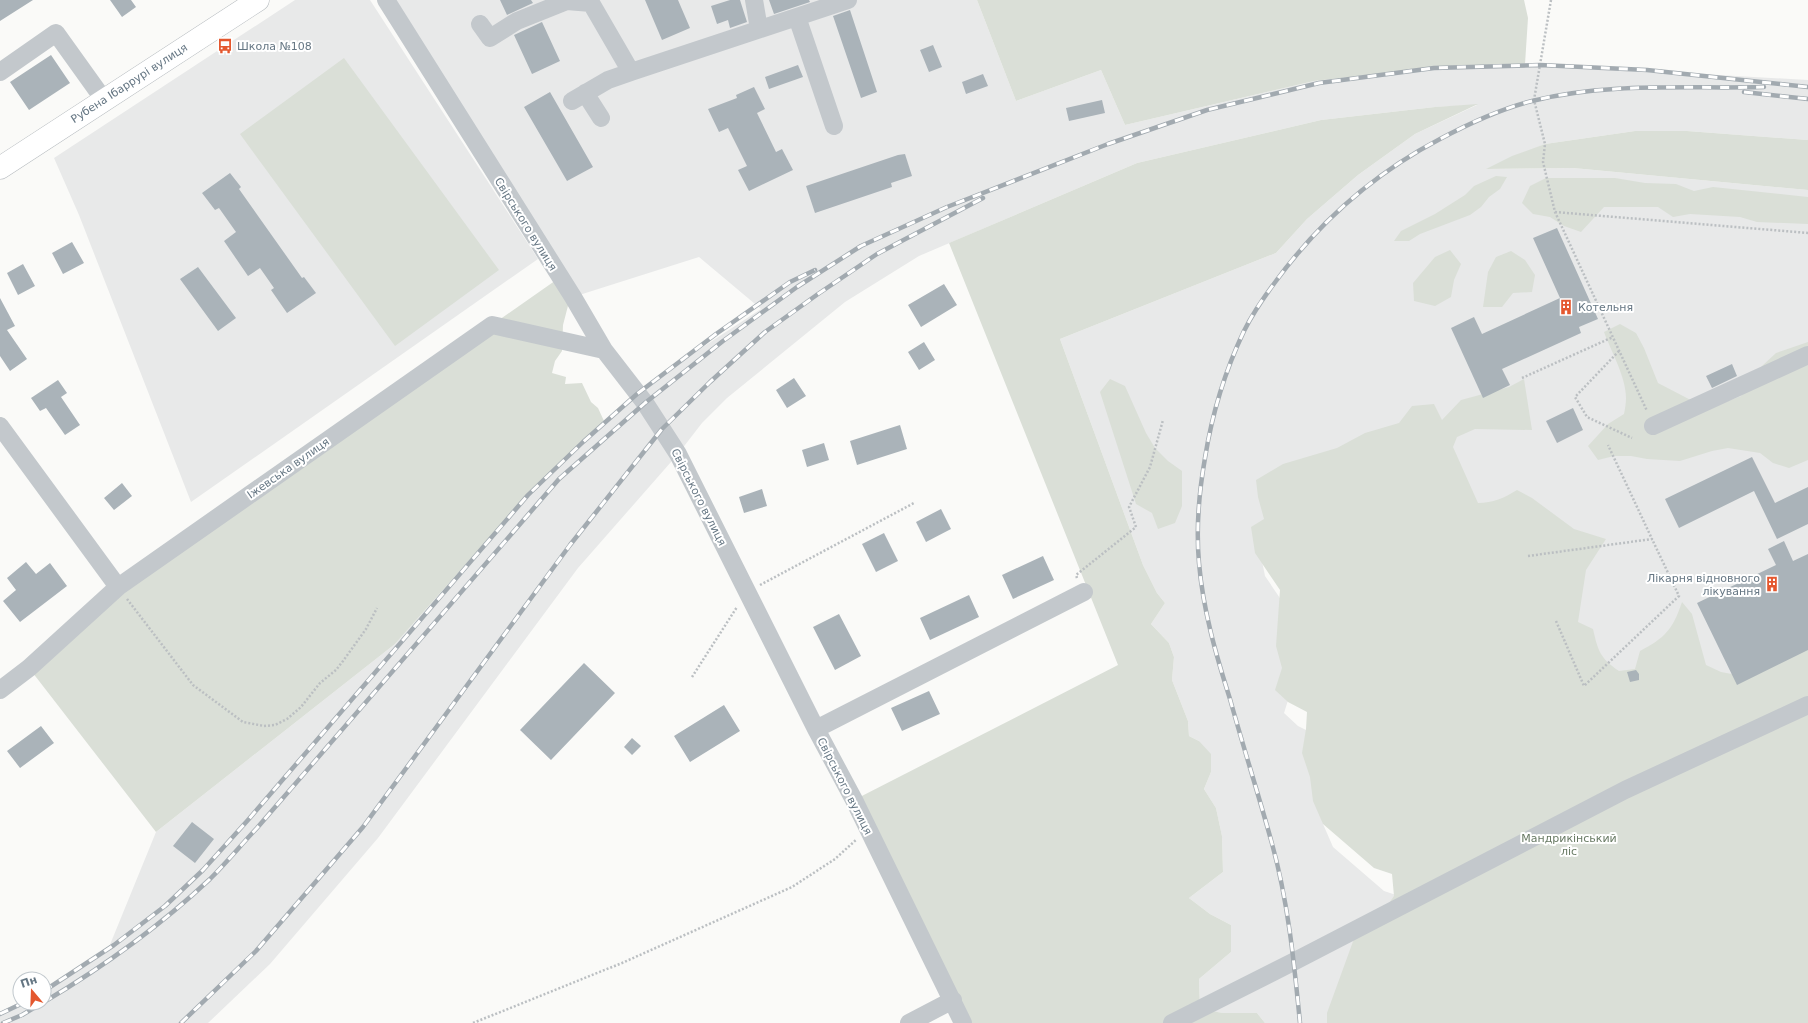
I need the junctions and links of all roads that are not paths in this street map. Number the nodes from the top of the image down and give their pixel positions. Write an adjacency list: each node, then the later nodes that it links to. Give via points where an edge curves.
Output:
1 (258, 0): 10 (main road, Рубена Ібаррурі вулиця)
2 (386, 0): 14 (street, Свірського вулиця)
3 (754, 0): 7 (street)
4 (848, 0): 5 (street)
5 (796, 17): 7 (street); 12 (street)
6 (480, 24): 9 (street, via 490,38 517,21 567,1 591,4)
7 (759, 29): 9 (street)
8 (0, 72): 10 (street, via 56,33)
9 (632, 72): 11 (street, via 608,80 578,97)
10 (104, 100): 13 (main road, Рубена Ібаррурі вулиця)
11 (601, 118)
12 (834, 126)
13 (0, 168)
14 (604, 350): 18 (street, Іжевська вулиця, via 492,325); 22 (street, Свірського вулиця, via 645,403 678,454)
15 (1808, 355): 17 (street)
16 (0, 426): 18 (street)
17 (1653, 426)
18 (118, 587): 20 (street, Іжевська вулиця, via 29,668)
19 (1084, 592): 22 (street)
20 (0, 690)
21 (1808, 706): 26 (street, via 1625,790)
22 (816, 729): 23 (street, Свірського вулиця)
23 (952, 1000): 24 (street); 25 (street, Свірського вулиця)
24 (909, 1023)
25 (963, 1023)
26 (1172, 1023)

